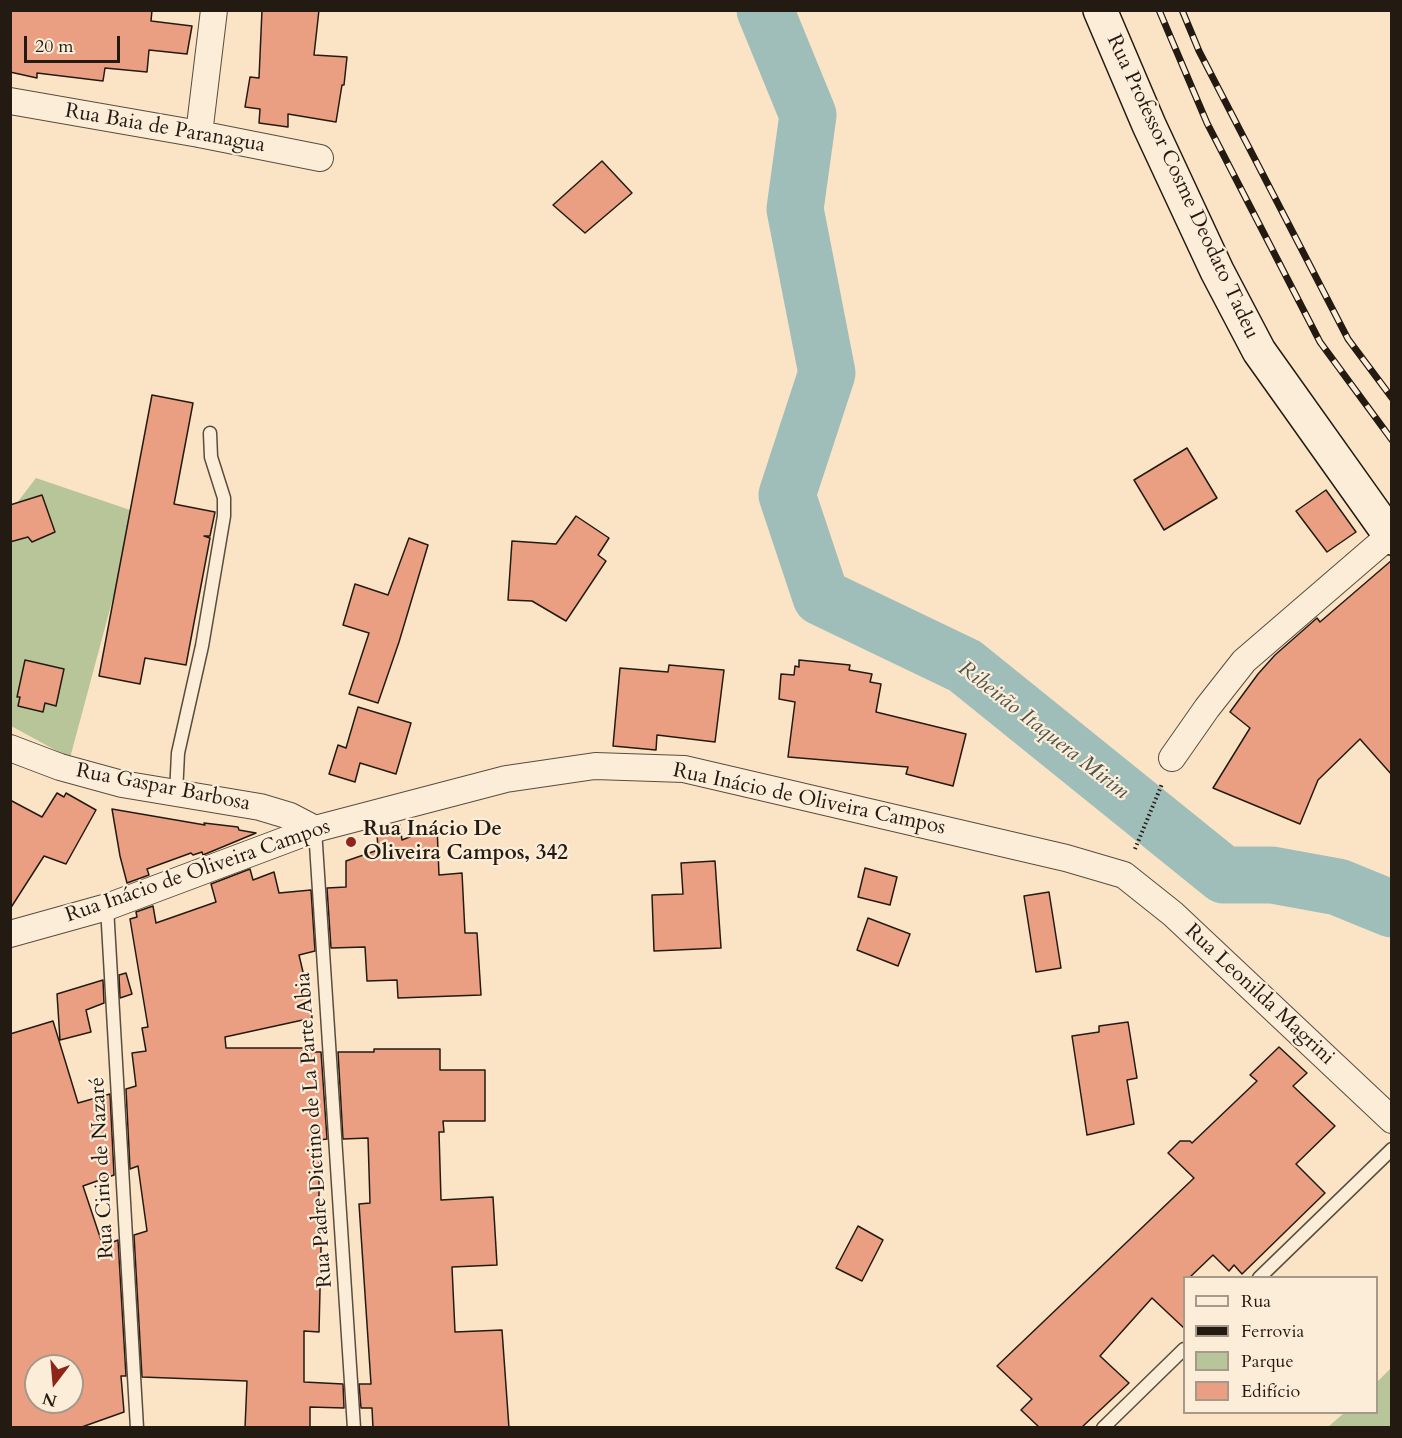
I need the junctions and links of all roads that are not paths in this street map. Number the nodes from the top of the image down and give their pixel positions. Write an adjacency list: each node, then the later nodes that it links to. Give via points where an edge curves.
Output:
1 (214, 10): 4 (street)
2 (1100, 10): 7 (main road, Rua Professor Cosme Deodato Tadeu, via 1217,271 1259,351)
3 (10, 101): 4 (street, Rua Baia de Paranagua)
4 (199, 134): 5 (street, Rua Baia de Paranagua)
5 (320, 158)
6 (210, 433): 10 (lane, via 211,457 224,498 224,516 202,646 178,753)
7 (1390, 537): 9 (street, via 1244,662)
8 (10, 748): 10 (street, Rua Gaspar Barbosa, via 70,770)
9 (1172, 758)
10 (176, 794): 11 (street, Rua Gaspar Barbosa, via 260,807)
11 (315, 829): 12 (street, Rua Inácio de Oliveira Campos, via 506,779 595,766 684,769 1066,858); 13 (street, Rua Inácio de Oliveira Campos); 20 (lane, Rua Padre Dictino de La Parte Abia)
12 (1129, 864): 15 (street, Rua Leonilda Magrini, via 1173,914)
13 (107, 907): 14 (street, Rua Inácio de Oliveira Campos); 19 (lane, Rua Cirio de Nazaré)
14 (10, 934)
15 (1392, 1120)
16 (1392, 1149): 17 (lane)
17 (1261, 1276)
18 (1183, 1351): 21 (lane)
19 (137, 1428)
20 (354, 1428)
21 (1103, 1428)

